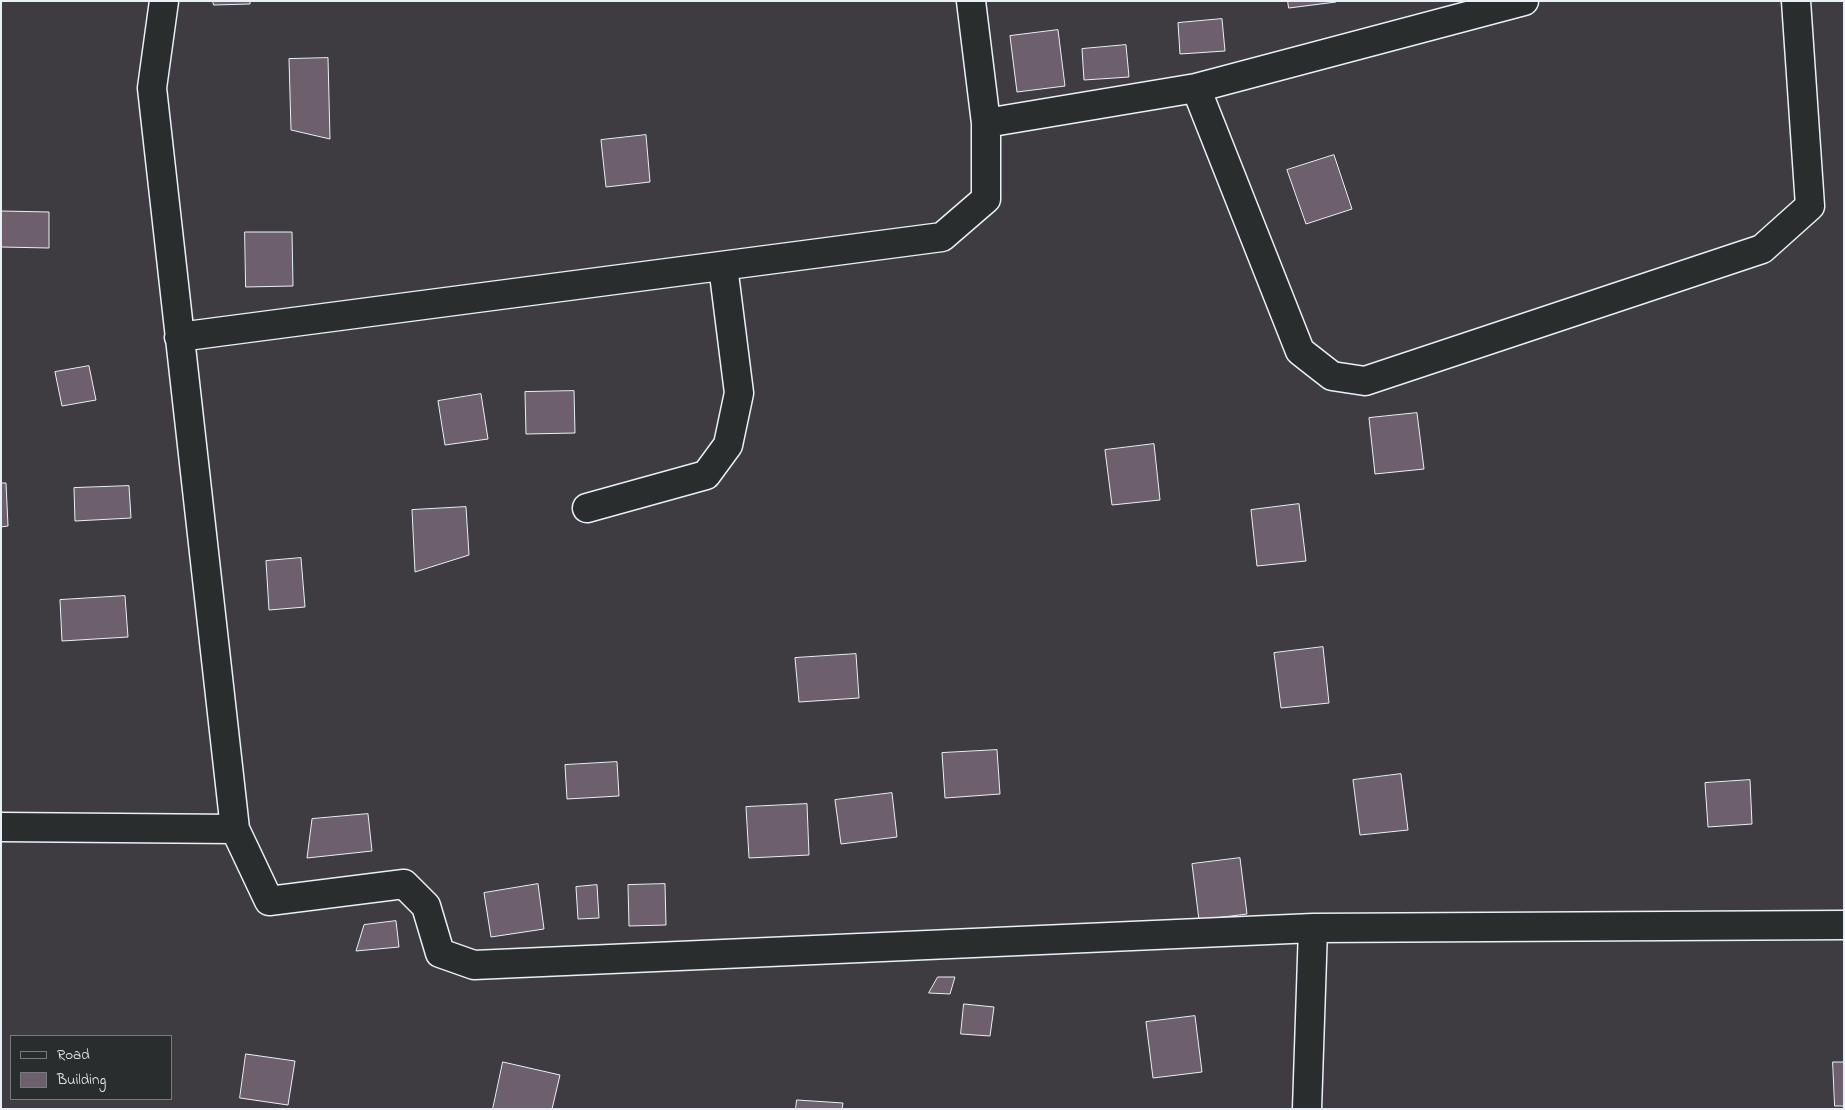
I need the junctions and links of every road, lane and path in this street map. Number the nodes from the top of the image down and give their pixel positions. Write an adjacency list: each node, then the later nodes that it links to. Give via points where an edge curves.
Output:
1 (164, 1): 8 (street, via 152,88)
2 (970, 1): 6 (street)
3 (1524, 1): 5 (street)
4 (1796, 1): 5 (street, via 1810,206 1762,249 1365,380 1332,376 1300,351)
5 (1196, 88): 6 (street)
6 (986, 123): 7 (street, via 986,199 942,237)
7 (723, 266): 8 (street); 9 (street, via 739,393 728,445 706,475)
8 (179, 337): 11 (street)
9 (587, 508)
10 (1, 827): 11 (street)
11 (235, 829): 13 (street, via 269,901 404,884 426,906 440,953 474,965)
12 (1844, 925): 13 (street)
13 (1313, 928): 14 (street)
14 (1307, 1109)

